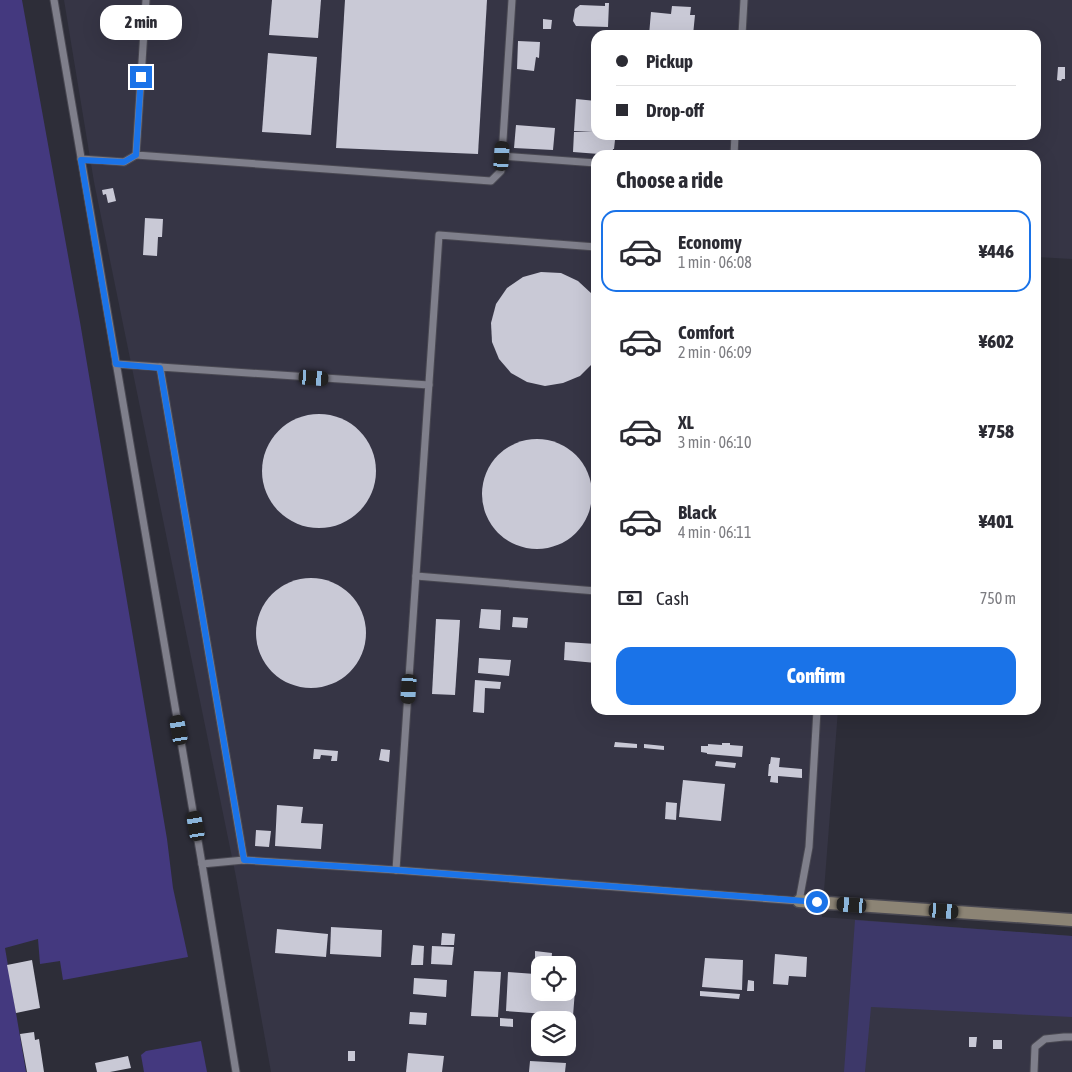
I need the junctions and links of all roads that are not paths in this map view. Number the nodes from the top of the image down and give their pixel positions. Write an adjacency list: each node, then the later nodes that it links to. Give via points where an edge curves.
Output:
1 (54, 0): 8 (lane)
2 (146, 0): 6 (lane)
3 (512, 0): 7 (lane)
4 (744, 0): 5 (lane)
5 (742, 30)
6 (136, 155): 7 (lane, via 491,180 501,171); 8 (lane, via 124,162)
7 (502, 156): 9 (lane)
8 (81, 160): 11 (lane)
9 (591, 163)
10 (591, 247): 13 (lane, via 439,235)
11 (116, 364): 12 (lane); 18 (lane)
12 (160, 368): 13 (lane); 17 (lane)
13 (429, 385): 14 (lane)
14 (416, 576): 15 (lane); 19 (lane)
15 (591, 591)
16 (817, 715): 20 (lane, via 809,847)
17 (244, 860): 18 (lane); 19 (lane)
18 (202, 864): 23 (lane)
19 (396, 870): 20 (lane)
20 (799, 901): 21 (street)
21 (1072, 920)
22 (1072, 1037): 24 (lane, via 1045,1039 1035,1047)
23 (236, 1072)
24 (1034, 1072)

